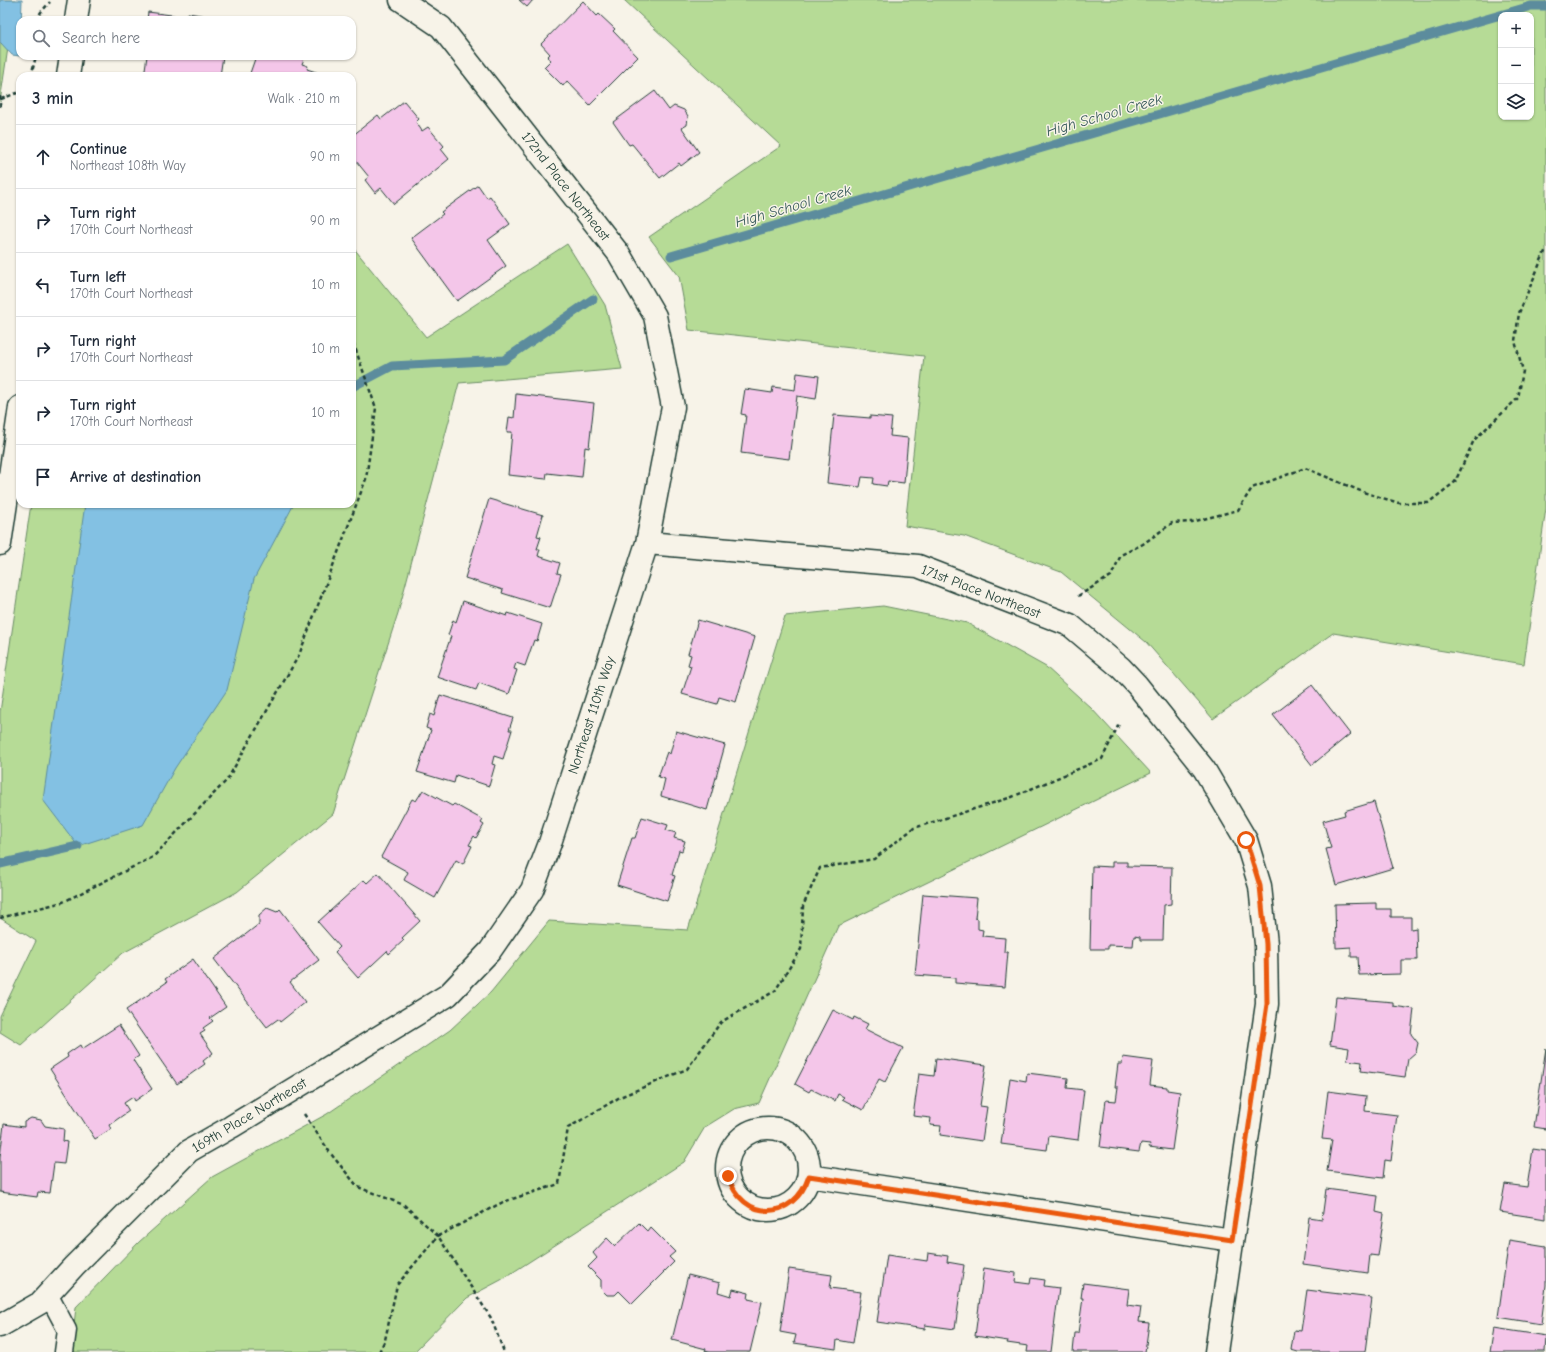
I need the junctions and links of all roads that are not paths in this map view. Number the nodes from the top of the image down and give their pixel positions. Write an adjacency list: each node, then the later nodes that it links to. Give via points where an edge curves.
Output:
1 (79, 0): 3 (street)
2 (401, 0): 6 (street, 172nd Place Northeast, via 441,27 619,254 655,316)
3 (77, 16)
4 (70, 60): 5 (street)
5 (69, 72)
6 (673, 407): 8 (street, Northeast 110th Way)
7 (16, 434): 9 (street)
8 (647, 543): 10 (street, Northeast 110th Way, via 550,843 532,890 490,952); 12 (street, 171st Place Northeast, via 918,566 1070,625 1137,685 1204,769 1246,840 1260,886 1266,944 1267,1004)
9 (0, 544)
10 (448, 995): 13 (street, 169th Place Northeast, via 188,1151)
11 (809, 1176): 12 (street)
12 (1232, 1240): 16 (street, 171st Place Northeast)
13 (48, 1294): 14 (street, 169th Place Northeast, via 40,1303); 15 (lane, via 67,1330)
14 (0, 1326)
15 (64, 1352)
16 (1216, 1352)

